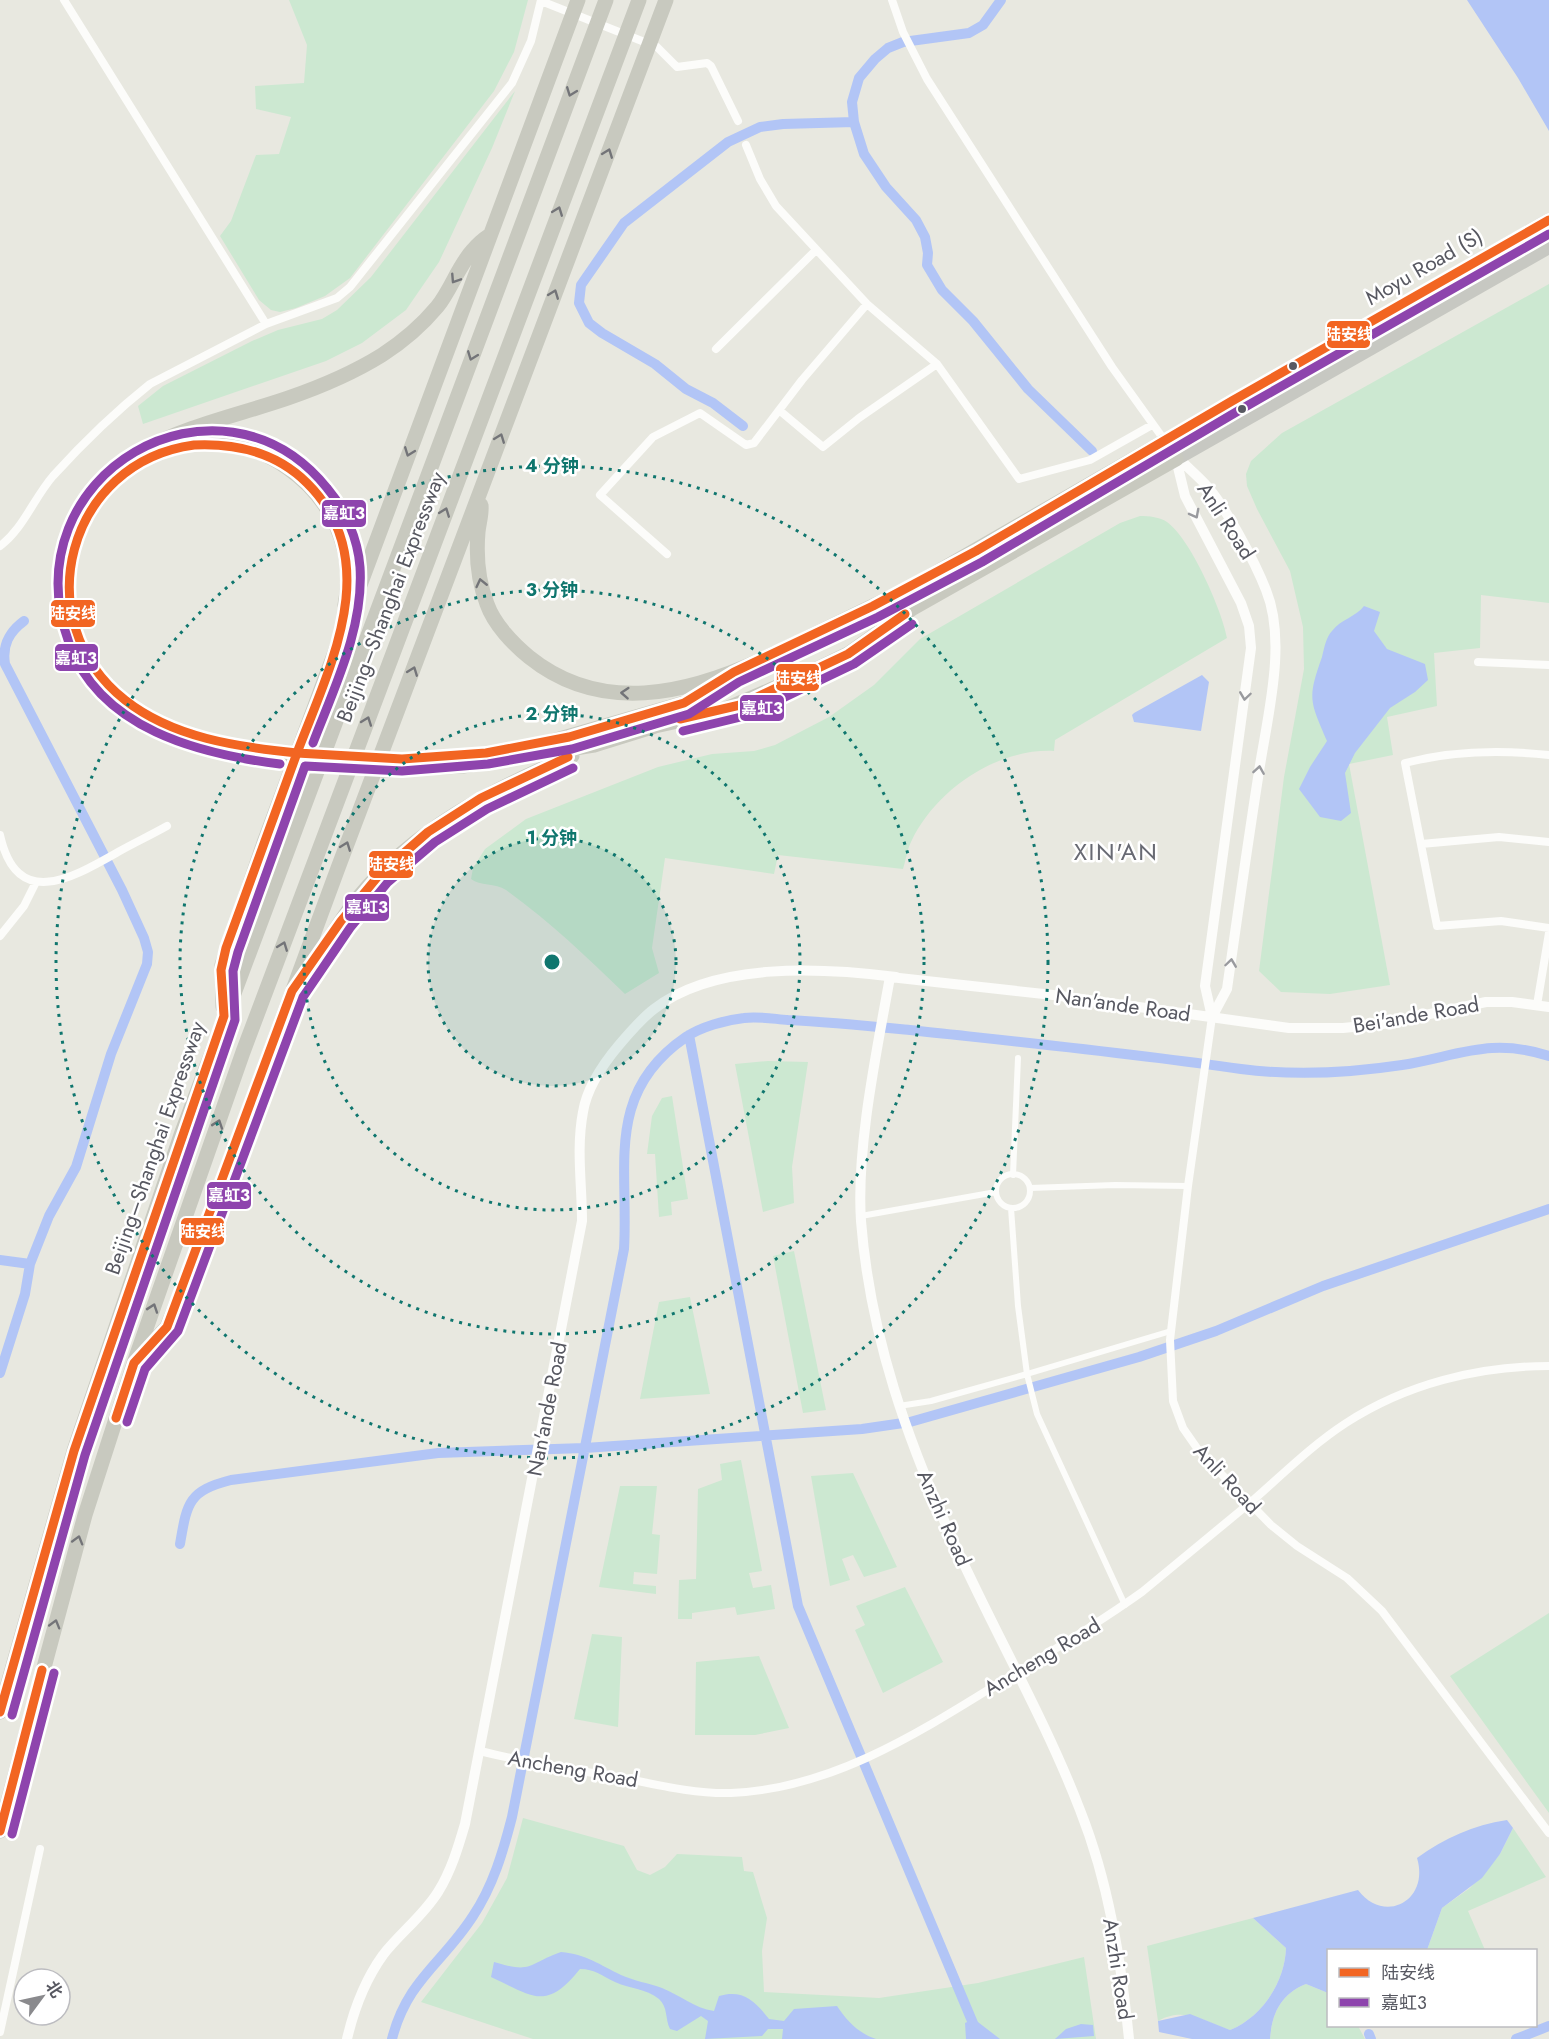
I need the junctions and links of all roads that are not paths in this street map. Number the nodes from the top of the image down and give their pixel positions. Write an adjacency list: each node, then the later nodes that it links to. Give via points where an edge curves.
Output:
1 (64, 0): 15 (street)
2 (578, 0): 11 (highway)
3 (606, 0): 49 (highway, Beijing–Shanghai Expressway, one-way to 49)
4 (639, 0): 59 (highway, Beijing–Shanghai Expressway, one-way to 4, via 243,1052)
5 (666, 0): 22 (highway, one-way to 5)
6 (892, 0): 19 (street, via 911,50 966,141)
7 (541, 1): 8 (street, via 657,47 677,67 701,63 711,66); 15 (street, via 531,41 512,83 372,262 337,298)
8 (738, 121)
9 (746, 145): 13 (street, via 768,194)
10 (1549, 219): 20 (main road, Moyu Road (S))
11 (491, 234): 25 (highway, one-way to 25, via 472,250 438,307 384,354 287,399 162,440 122,462 89,494 77,514 61,561); 29 (highway, one-way to 29)
12 (1549, 247): 21 (main road, Moyu Road (S))
13 (815, 251): 14 (street); 16 (street)
14 (867, 304): 17 (street); 18 (street)
15 (266, 324): 23 (street, via 175,370 134,397 53,477)
16 (716, 349)
17 (937, 364): 18 (street, via 823,447); 19 (street, via 1019,479 1090,460)
18 (779, 410): 24 (street, via 750,446 739,442 708,416 697,414 653,437 600,495)
19 (1152, 425): 20 (street)
20 (1165, 441): 21 (street); 26 (highway, via 908,589)
21 (1176, 459): 31 (highway, via 913,608 848,654); 50 (street, Anli Road, one-way to 50, via 1185,496 1241,603 1251,648 1205,986); 50 (street, Anli Road, one-way to 21, via 1227,989 1276,639 1272,607 1256,566 1206,484)
22 (480, 493): 32 (highway, one-way to 22, via 683,689 623,693 595,689 543,668 502,630 487,606 477,550 482,513); 46 (highway, one-way to 22)
23 (0, 546)
24 (667, 554)
25 (65, 580): 29 (highway, via 76,540 96,499 110,483 146,458 166,450 208,443 249,449 280,462 303,478 328,509 345,549 348,583); 36 (highway, via 72,628 108,684 143,712 184,731)
26 (801, 641)
27 (763, 659): 32 (highway)
28 (1478, 662): 30 (street)
29 (330, 664): 49 (highway, via 222,965)
30 (1549, 665)
31 (813, 670)
32 (729, 675): 34 (highway, via 688,702 529,748 384,765 463,766)
33 (775, 688): 34 (highway, via 719,712)
34 (594, 745): 46 (highway, via 494,790 420,838 358,898)
35 (1549, 755): 40 (street, via 1456,754 1406,763)
36 (286, 757)
37 (167, 826): 41 (street, via 99,863 54,882)
38 (0, 835): 41 (street, via 10,863 24,878)
39 (1549, 842): 40 (street, via 1499,837)
40 (1421, 844): 42 (street, via 1437,926 1501,921)
41 (36, 882): 44 (street, via 24,906)
42 (1549, 928)
43 (1549, 933): 47 (street)
44 (0, 936)
45 (890, 977): 50 (street, Nan'ande Road); 57 (street, Anzhi Road, via 865,1138); 67 (street, Nan'ande Road, via 800,970 757,972 713,982 655,1008 608,1058 593,1083 583,1110 578,1152 582,1221)
46 (292, 991): 59 (highway, via 167,1327)
47 (1537, 1005): 48 (street, Bei'ande Road); 50 (street, Bei'ande Road, via 1486,1002 1383,1024 1343,1028 1289,1028)
48 (1549, 1007)
49 (224, 1016): 66 (highway, Beijing–Shanghai Expressway, via 74,1451)
50 (1212, 1017): 53 (street, Anli Road)
51 (1018, 1058): 52 (street)
52 (1013, 1174): 54 (street, via 1025,1179); 55 (street, via 998,1182)
53 (1188, 1186): 54 (street); 58 (street, Anli Road)
54 (1030, 1188): 56 (street, via 1025,1203)
55 (996, 1192): 56 (street, via 998,1200); 57 (street)
56 (1011, 1208): 61 (street)
57 (861, 1216): 62 (street, Anzhi Road, via 874,1313)
58 (1170, 1335): 61 (street); 63 (street, Anli Road, via 1173,1401 1183,1428 1199,1451)
59 (134, 1363): 68 (highway, Beijing–Shanghai Expressway, one-way to 59, via 89,1504)
60 (1549, 1366): 63 (street, Ancheng Road, via 1495,1368 1402,1393 1344,1424)
61 (1027, 1374): 62 (street); 64 (street, via 1037,1414)
62 (900, 1410): 65 (street, Anzhi Road, via 957,1549)
63 (1249, 1503): 64 (street, Ancheng Road); 69 (street, Anli Road, via 1297,1546 1347,1578 1382,1611)
64 (1125, 1605): 65 (street, Ancheng Road)
65 (1019, 1671): 67 (street, Ancheng Road, via 854,1765 780,1787 711,1793); 73 (street, Anzhi Road, via 1081,1812 1099,1866 1120,1960)
66 (0, 1712)
67 (480, 1751): 72 (street, Nan'ande Road, via 465,1824 449,1873 437,1893 383,1955 352,2016)
68 (0, 1831)
69 (1549, 1833)
70 (40, 1849): 71 (street)
71 (0, 2032)
72 (347, 2039)
73 (1129, 2039)

